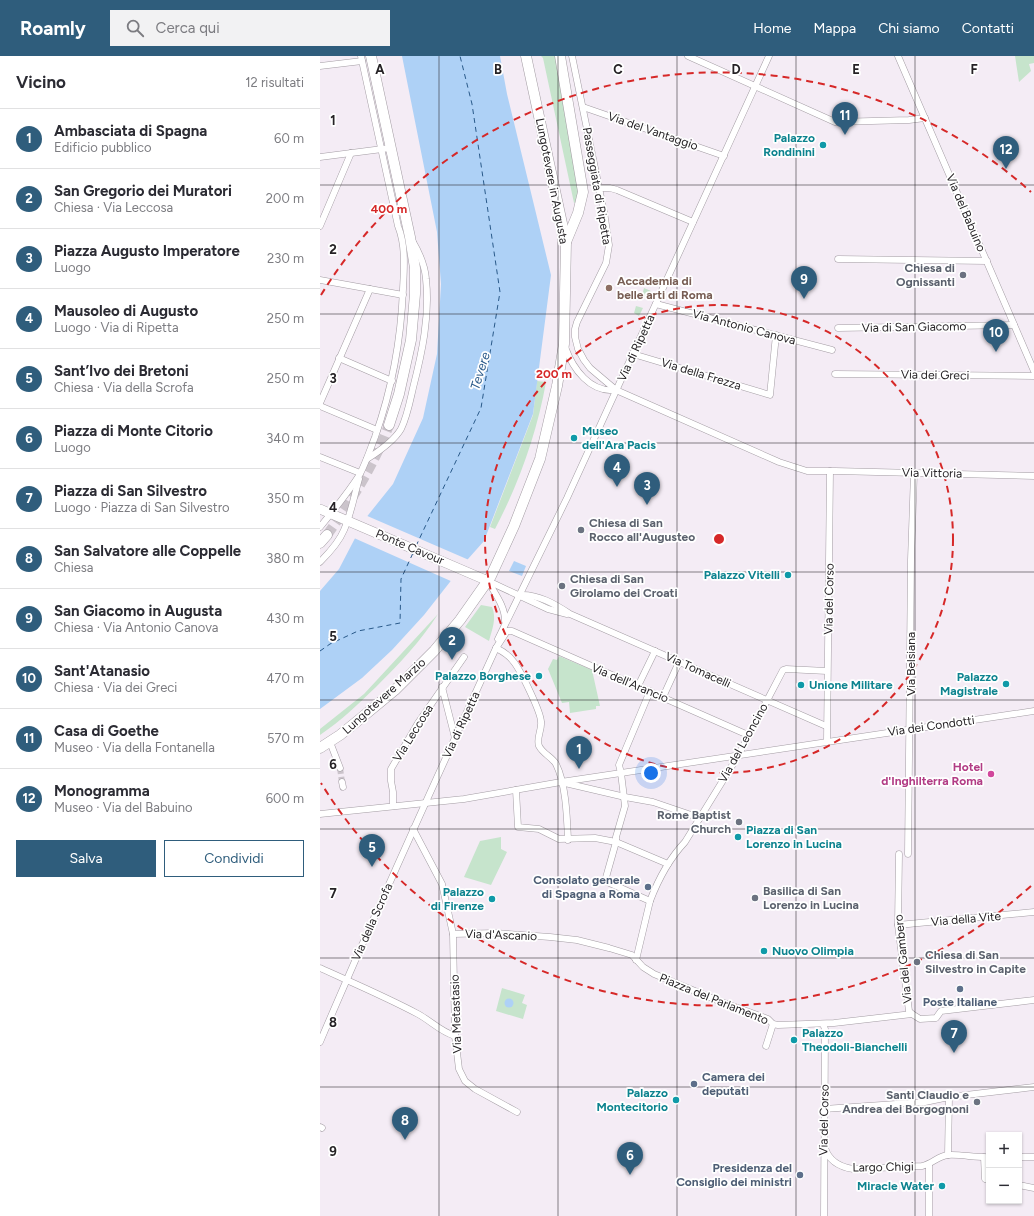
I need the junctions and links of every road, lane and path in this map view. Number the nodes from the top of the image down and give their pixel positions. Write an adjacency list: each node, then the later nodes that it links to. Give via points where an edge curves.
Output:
1 (371, 56): 13 (main road)
2 (526, 56): 21 (main road, Lungotevere in Augusta)
3 (560, 56): 21 (main road, Passeggiata di Ripetta, via 583,192 578,213)
4 (572, 56): 11 (street, Passeggiata di Ripetta)
5 (688, 56): 10 (street)
6 (769, 56): 10 (street, Via di Ripetta)
7 (898, 56): 12 (street, Via del Babuino)
8 (361, 59): 9 (street); 13 (street)
9 (320, 66)
10 (755, 86): 12 (street, via 835,122); 15 (street, Via di Ripetta)
11 (583, 107): 15 (street, Via del Vantaggio); 17 (street, Passeggiata di Ripetta)
12 (925, 118): 23 (street, Via del Babuino)
13 (385, 149): 14 (street); 20 (main road); 26 (street, via 401,234)
14 (351, 153): 16 (street); 19 (street)
15 (724, 156): 18 (street, Via di Ripetta)
16 (320, 157)
17 (599, 188): 18 (street, via 617,190); 39 (street, Passeggiata di Ripetta, via 608,236 608,260 577,322 575,333 584,360)
18 (693, 222): 27 (street, Via di Ripetta)
19 (320, 226)
20 (410, 237): 41 (main road, via 415,276 413,322 402,384); 44 (street, via 423,263 426,280 426,318 421,356 400,430 393,439)
21 (566, 242): 31 (main road, Lungotevere in Augusta)
22 (838, 259): 23 (street)
23 (987, 261): 28 (street, Via del Babuino)
24 (320, 280): 25 (street)
25 (370, 289): 26 (street); 34 (street)
26 (403, 295): 38 (street)
27 (656, 304): 30 (street, Via Antonio Canova); 33 (street, Via di Ripetta)
28 (1014, 326): 29 (street, Via di San Giacomo); 35 (street, Via del Babuino)
29 (838, 328)
30 (776, 335): 32 (street, Via Antonio Canova); 33 (street, Via della Frezza, via 770,395)
31 (564, 344): 39 (street, via 571,361 587,380 602,390); 55 (main road, Lungotevere in Augusta, via 540,459 514,526)
32 (832, 350)
33 (633, 354): 39 (street, Via di Ripetta)
34 (340, 358): 38 (street); 40 (street)
35 (1034, 371)
36 (835, 374): 37 (street, Via dei Greci)
37 (1034, 376)
38 (392, 381): 42 (street)
39 (616, 390): 45 (street, Via Vittoria, via 796,468); 56 (street, Via di Ripetta)
40 (320, 404): 42 (street)
41 (389, 425)
42 (377, 430): 44 (street)
43 (320, 457): 46 (street)
44 (366, 459): 46 (street)
45 (830, 472): 47 (street, Via Vittoria); 62 (street, Via del Corso)
46 (360, 473): 50 (street); 51 (street)
47 (914, 473): 48 (street, Via Vittoria); 70 (street, Via Belsiana)
48 (1034, 476)
49 (320, 509): 50 (street, Ponte Cavour)
50 (332, 514): 51 (street, Ponte Cavour); 52 (street)
51 (347, 520): 54 (street, via 340,537); 55 (street, Ponte Cavour)
52 (323, 531): 53 (main road)
53 (320, 543)
54 (320, 562)
55 (488, 581): 56 (street, Via Tomacelli); 57 (street, via 502,606); 74 (main road, Lungotevere Marzio, via 460,620 428,657 377,706)
56 (520, 595): 57 (street, Via di Ripetta); 59 (street, Via Tomacelli, via 536,597)
57 (504, 624): 58 (street, Via di Ripetta)
58 (496, 648): 63 (street, Via dell'Arancio, via 506,632 512,631); 72 (street, Via di Ripetta); 79 (street, via 511,658 516,665 539,711 539,745 554,762)
59 (655, 651): 61 (street, Via Tomacelli); 63 (street)
60 (464, 657): 64 (street, Via Leccosa)
61 (679, 662): 66 (street); 67 (street, Via Tomacelli)
62 (827, 671): 67 (street, Via del Leoncino, via 783,670); 69 (street, Via del Corso)
63 (638, 686): 65 (street, Via dell'Arancio)
64 (442, 688): 72 (street, Via Leccosa); 83 (street, Via Leccosa, via 391,769)
65 (650, 691): 66 (street, Via dell'Arancio); 78 (street, via 619,765)
66 (663, 697): 71 (street, Via dell'Arancio)
67 (766, 700): 69 (street, Via Tomacelli); 71 (street, Via del Leoncino)
68 (1034, 711): 70 (street, Via dei Condotti)
69 (826, 726): 73 (street, Via del Corso)
70 (910, 730): 73 (street, Via dei Condotti); 90 (street, Via Belsiana)
71 (748, 735): 76 (street, Via del Leoncino)
72 (455, 738): 82 (street, Via di Ripetta)
73 (827, 741): 76 (street, Via dei Condotti)
74 (330, 742): 75 (main road, Lungotevere Marzio); 77 (street)
75 (320, 748)
76 (738, 756): 78 (street, Via dei Condotti); 85 (street, Via del Leoncino)
77 (340, 768)
78 (621, 773): 79 (street, Via dei Condotti); 81 (street)
79 (561, 782): 80 (street, Via dei Condotti); 81 (street); 87 (street, via 567,811)
80 (517, 789): 82 (street, Via dei Condotti); 87 (street, via 518,827 539,829 559,840)
81 (625, 797): 85 (street, via 653,802); 88 (street, via 626,806)
82 (425, 803): 83 (street, Via dei Condotti); 86 (street, Via della Scrofa)
83 (393, 806): 84 (street, Via dei Condotti)
84 (320, 814)
85 (700, 818): 91 (street, Via del Leoncino)
86 (414, 829): 95 (street, Via Metastasio, via 442,884); 98 (street, Via della Scrofa)
87 (568, 840): 88 (street, via 595,838)
88 (616, 842): 91 (street); 92 (street, via 605,881)
89 (899, 854): 94 (street, Via del Gambero)
90 (908, 854)
91 (668, 864): 92 (street, Via del Leoncino)
92 (650, 901): 96 (street, Via del Leoncino)
93 (1034, 912): 94 (street, Via della Vite)
94 (898, 925): 100 (street, Via del Gambero, via 909,1011)
95 (453, 934): 96 (street, Via d'Ascanio, via 495,932 577,940 632,955); 103 (street, Via Metastasio)
96 (636, 960): 101 (street, Piazza del Parlamento, via 654,974 768,1019)
97 (320, 968): 98 (street)
98 (346, 980): 103 (street, via 420,1015 445,1033); 104 (street, Via della Scrofa)
99 (1034, 1000): 100 (street, via 941,1011 936,1018 920,1019)
100 (912, 1014): 102 (street)
101 (774, 1024): 102 (street); 105 (street, Piazza del Parlamento)
102 (823, 1024): 108 (street, Via del Corso)
103 (455, 1036): 109 (street, Via Metastasio, via 461,1075 465,1081)
104 (320, 1042)
105 (766, 1046)
106 (1034, 1087): 107 (street)
107 (949, 1097): 108 (street, via 925,1102); 111 (street)
108 (824, 1109): 110 (street, Via del Corso)
109 (517, 1112)
110 (824, 1145): 115 (street, Largo Chigi, via 831,1159 849,1169); 120 (street, Via del Corso)
111 (948, 1155): 112 (street); 115 (street, Largo Chigi)
112 (986, 1157)
113 (1022, 1157): 114 (street)
114 (1034, 1157)
115 (929, 1164): 121 (street)
116 (986, 1168): 117 (street)
117 (986, 1179)
118 (1022, 1186): 119 (street)
119 (1034, 1188)
120 (824, 1216)
121 (929, 1216)

